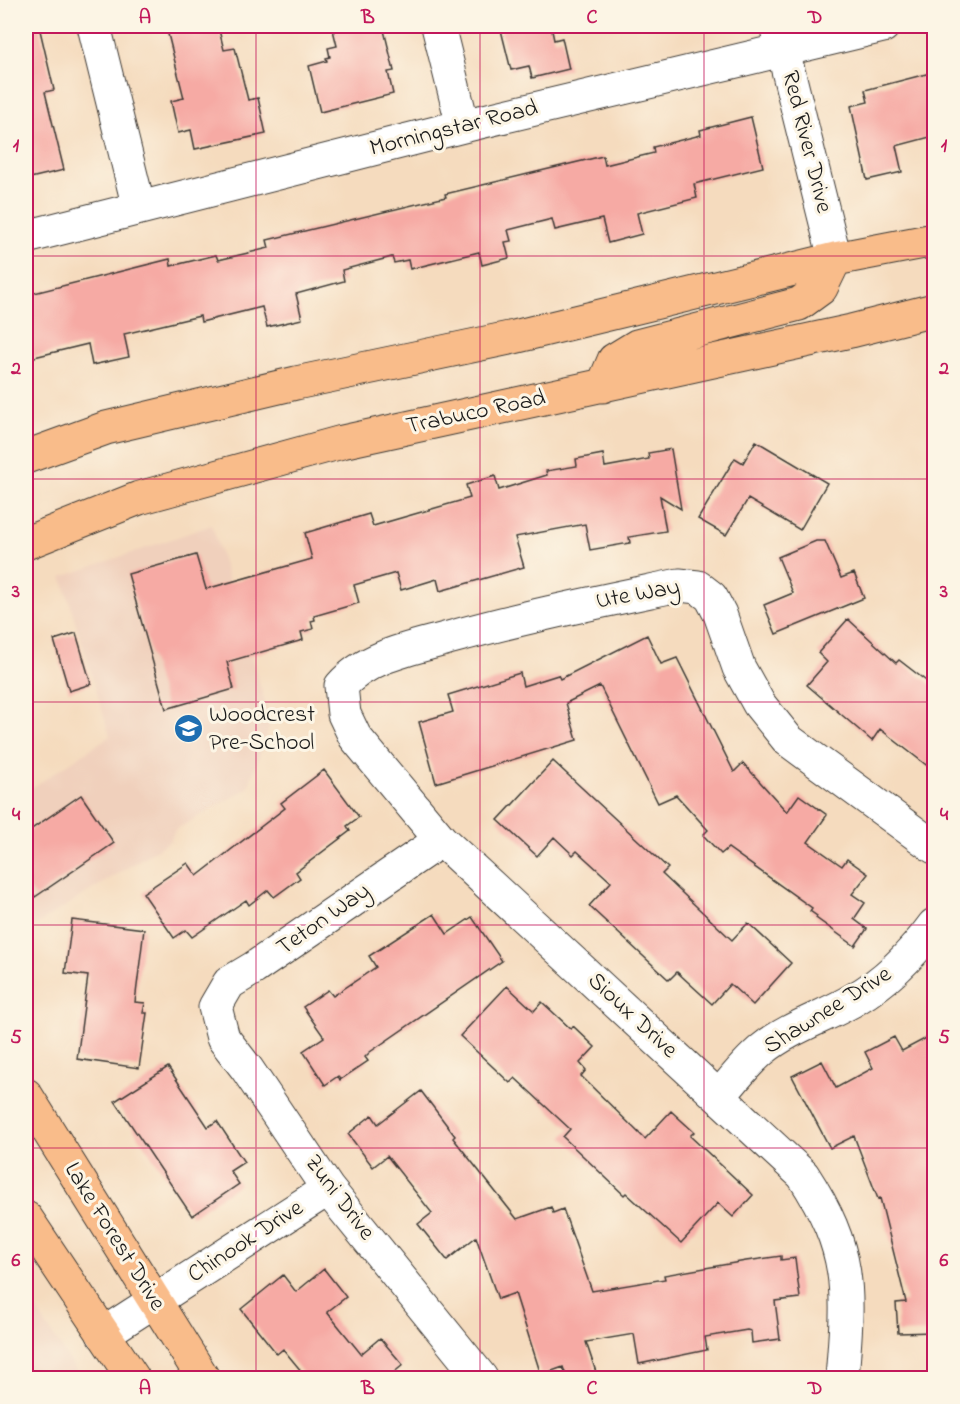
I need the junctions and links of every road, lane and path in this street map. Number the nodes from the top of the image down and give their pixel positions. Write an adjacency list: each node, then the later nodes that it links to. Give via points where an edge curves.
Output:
1 (94, 26): 6 (street)
2 (438, 26): 5 (street)
3 (883, 26): 4 (street, Morningstar Road)
4 (780, 38): 5 (street, Morningstar Road); 9 (street, Red River Drive)
5 (463, 126): 6 (street, Morningstar Road)
6 (140, 208): 7 (street, Morningstar Road)
7 (26, 237)
8 (934, 240): 9 (main road)
9 (835, 259): 11 (main road, via 821,288 799,304 637,346 614,360); 12 (main road, via 514,337 296,382 106,428)
10 (934, 310): 11 (main road, Trabuco Road)
11 (603, 386): 13 (main road, Trabuco Road, via 342,442 139,498)
12 (26, 457)
13 (26, 543)
14 (341, 686): 15 (street, Sioux Drive, via 344,714 356,737); 16 (street, Ute Way, via 352,673 382,658 530,615 679,585 698,587 711,597 720,614 739,668 759,704 788,740)
15 (441, 840): 18 (street, Teton Way, via 229,983); 20 (street, Sioux Drive)
16 (934, 847)
17 (934, 925): 20 (street, Shawnee Drive, via 912,955 884,980 855,1000 764,1048)
18 (215, 1007): 21 (street, Zuni Drive, via 223,1038)
19 (26, 1095): 23 (main road, Lake Forest Drive)
20 (720, 1096): 28 (street, Sioux Drive, via 803,1175 825,1209 837,1238 846,1282)
21 (328, 1189): 23 (street, Chinook Drive); 27 (street, Zuni Drive)
22 (26, 1218): 24 (main road)
23 (153, 1302): 24 (street, Chinook Drive); 26 (main road, Lake Forest Drive)
24 (103, 1335): 25 (main road)
25 (132, 1378)
26 (203, 1378)
27 (481, 1378)
28 (842, 1378)

